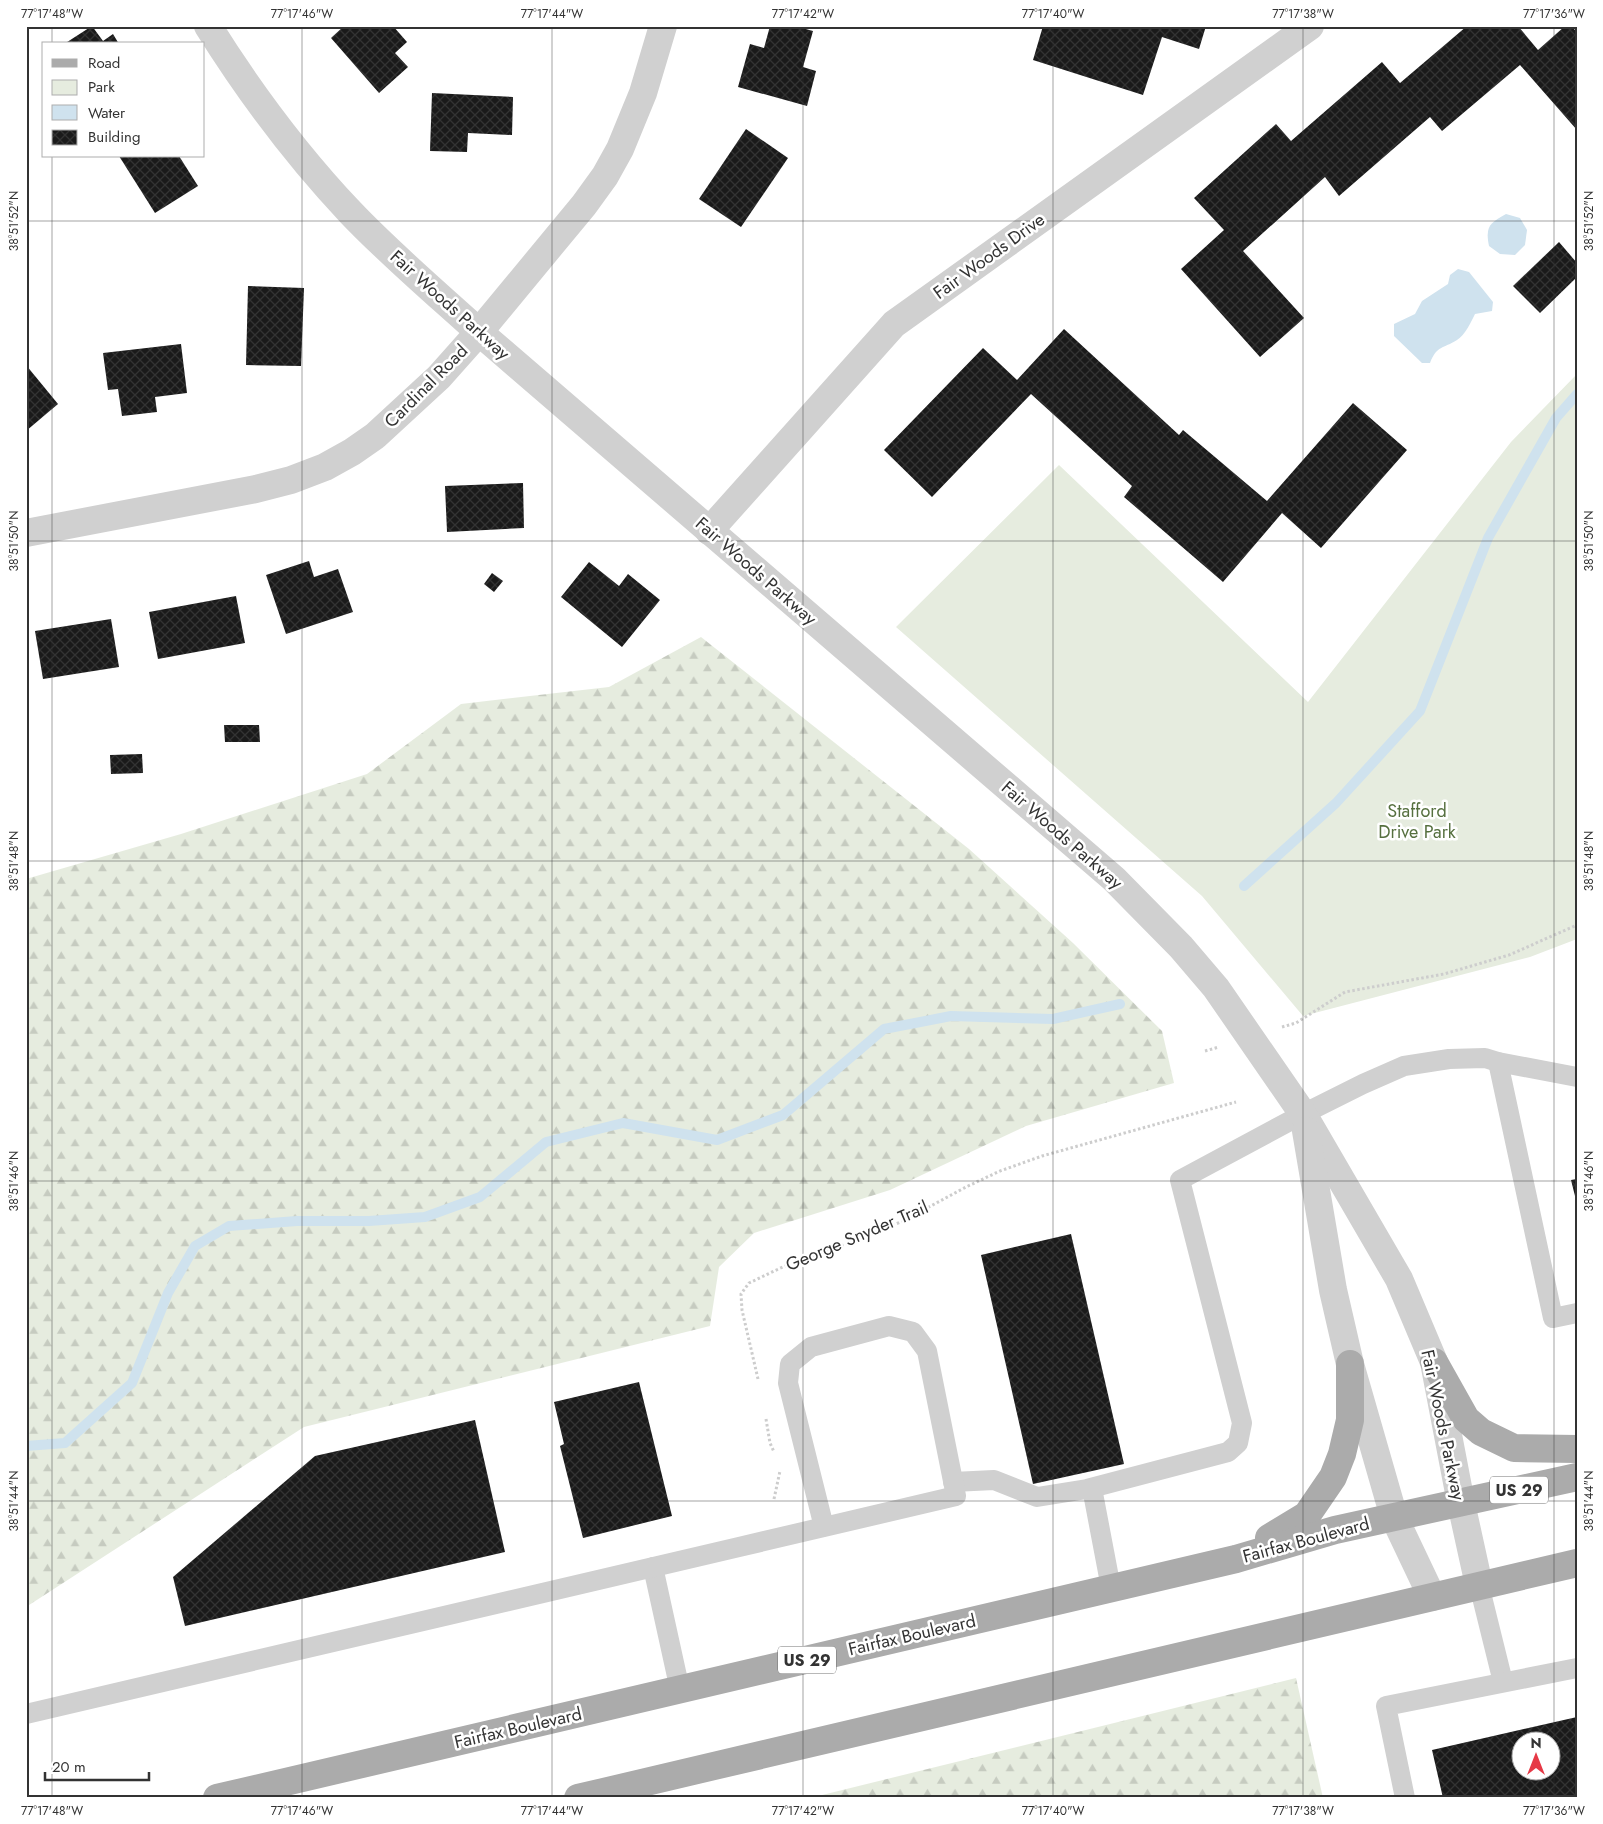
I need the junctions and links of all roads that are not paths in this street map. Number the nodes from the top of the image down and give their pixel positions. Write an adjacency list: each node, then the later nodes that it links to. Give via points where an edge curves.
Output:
1 (208, 26): 4 (street, Fair Woods Parkway, via 264,109 326,186 404,265)
2 (663, 26): 4 (street, Cardinal Road, via 643,92 620,149 604,176 584,206)
3 (1310, 26): 5 (street, Fair Woods Drive, via 894,324)
4 (479, 332): 5 (street, Fair Woods Parkway); 6 (street, Cardinal Road, via 439,377 375,436 325,466 291,480 256,489)
5 (709, 530): 9 (street, Fair Woods Parkway, via 1114,879 1216,988)
6 (26, 533)
7 (1498, 1062): 8 (lane); 9 (lane, via 1485,1058 1449,1059 1404,1066); 10 (lane, via 1553,1318)
8 (1577, 1077)
9 (1303, 1114): 11 (street, Fair Woods Parkway, via 1399,1278); 12 (street, Fair Woods Parkway, via 1333,1290); 16 (lane, via 1180,1180 1242,1423 1238,1443 1228,1452)
10 (1577, 1313)
11 (1434, 1362): 13 (main road, via 1466,1418 1481,1432 1514,1448); 17 (street, Fair Woods Parkway)
12 (1350, 1364): 18 (street, Fair Woods Parkway); 20 (main road, via 1350,1420 1333,1477 1307,1515)
13 (1577, 1450)
14 (1577, 1477): 17 (main road, Fairfax Boulevard / US 29)
15 (953, 1482): 16 (lane, via 994,1480 1037,1498); 19 (lane, via 956,1496); 19 (lane, via 927,1350 913,1332 889,1326 811,1346 790,1364 788,1383)
16 (1092, 1488): 24 (lane)
17 (1461, 1503): 18 (main road, Fairfax Boulevard / US 29); 23 (street, Fair Woods Parkway)
18 (1394, 1516): 20 (main road, Fairfax Boulevard / US 29); 25 (street, Fair Woods Parkway)
19 (824, 1528): 22 (lane)
20 (1236, 1559): 24 (main road, Fairfax Boulevard / US 29)
21 (1577, 1563): 23 (main road)
22 (653, 1567): 28 (lane); 29 (lane)
23 (1479, 1585): 25 (main road); 27 (lane)
24 (1111, 1588): 28 (main road, Fairfax Boulevard / US 29)
25 (1432, 1597): 31 (main road)
26 (1577, 1668): 27 (lane)
27 (1503, 1682): 32 (lane, via 1386,1706)
28 (680, 1690): 30 (main road, Fairfax Boulevard / US 29)
29 (26, 1714)
30 (218, 1798)
31 (578, 1798)
32 (1405, 1798)

